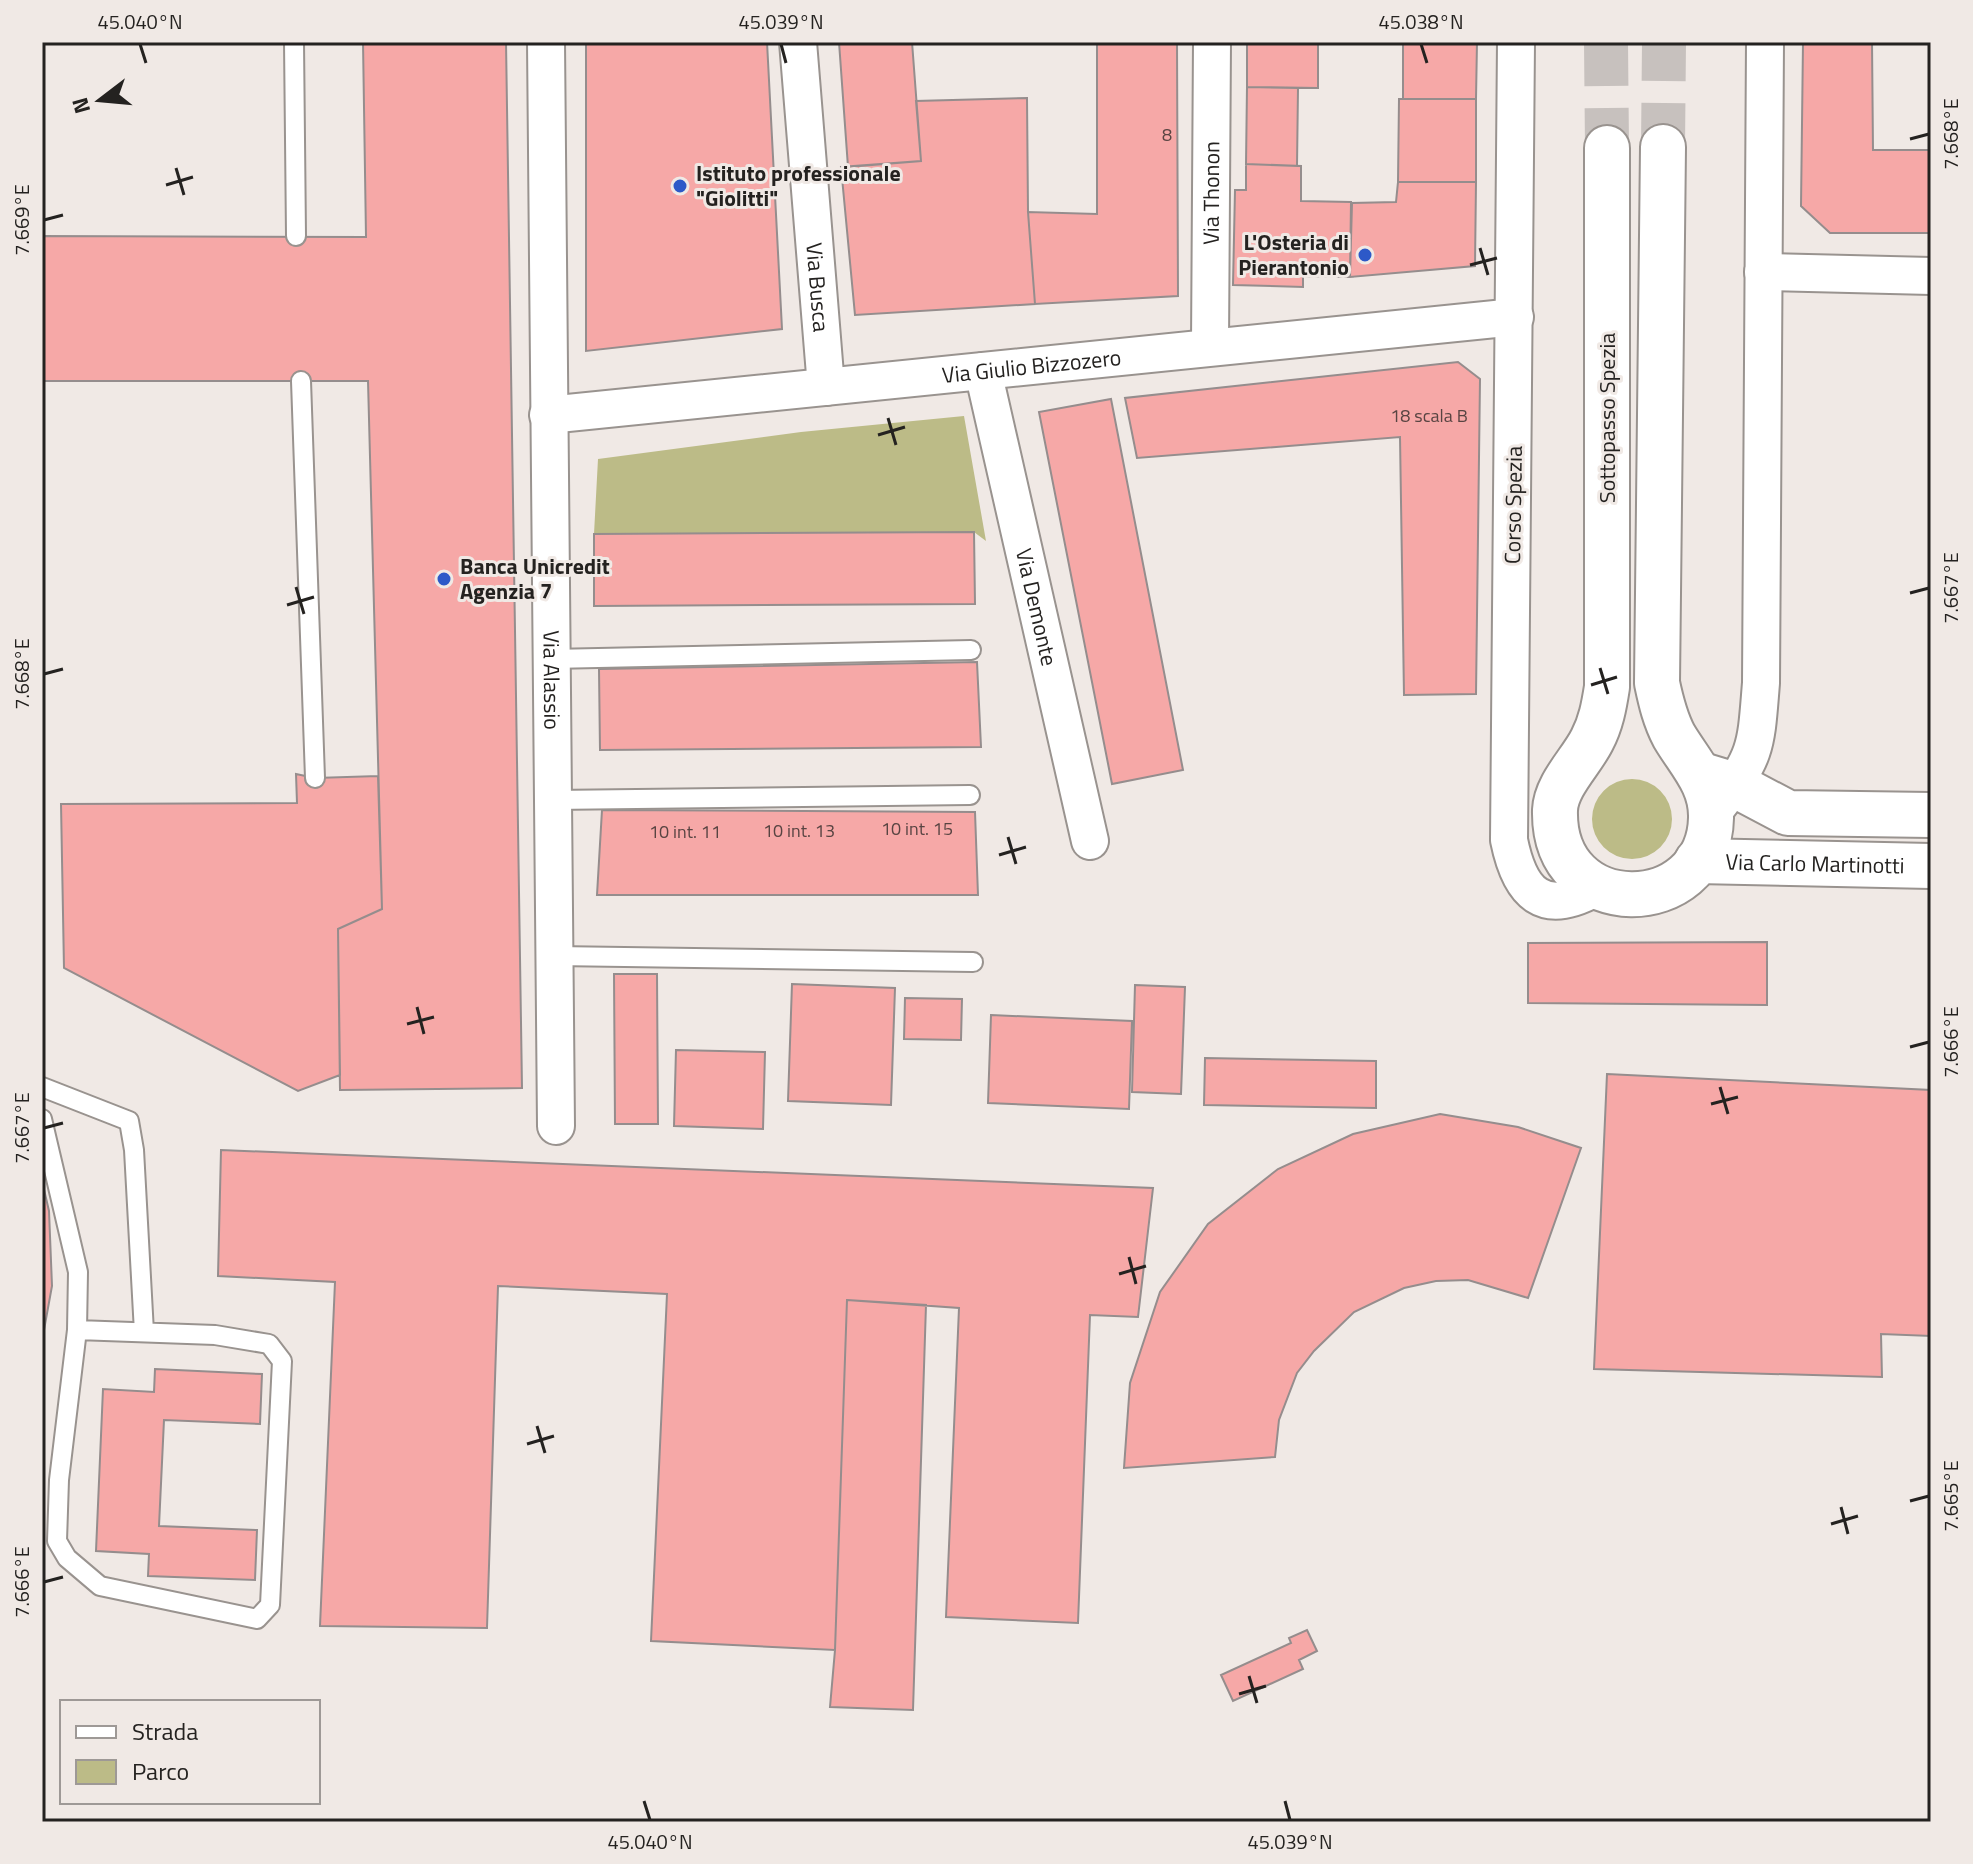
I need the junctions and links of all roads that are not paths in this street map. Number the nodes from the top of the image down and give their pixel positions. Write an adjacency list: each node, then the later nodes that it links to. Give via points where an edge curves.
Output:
1 (294, 42): 9 (lane)
2 (546, 42): 17 (street, Via Alassio)
3 (798, 42): 16 (street, Via Busca)
4 (1212, 42): 13 (street, Via Thonon)
5 (1516, 42): 12 (street, Corso Spezia)
6 (1765, 42): 10 (street)
7 (1663, 147): 21 (street, via 1657,683 1674,735)
8 (1607, 148): 28 (street, Sottopasso Spezia, via 1607,687 1593,740 1555,806 1562,848)
9 (296, 236)
10 (1763, 272): 11 (street); 21 (street, via 1761,683 1755,749 1748,767)
11 (1931, 276)
12 (1515, 317): 13 (street, Via Giulio Bizzozero); 28 (street, Corso Spezia, via 1509,840 1514,864 1539,898 1555,903 1573,900)
13 (1210, 345): 14 (street, Via Giulio Bizzozero)
14 (983, 371): 16 (street, Via Giulio Bizzozero); 25 (street, Via Demonte)
15 (301, 381): 20 (lane)
16 (826, 387): 17 (street, Via Giulio Bizzozero)
17 (548, 415): 19 (street, Via Alassio)
18 (971, 650): 19 (lane)
19 (551, 659): 23 (street, Via Alassio)
20 (315, 778)
21 (1716, 792): 24 (street, via 1788,813); 26 (street, via 1708,839)
22 (970, 795): 23 (lane)
23 (552, 800): 29 (street, Via Alassio)
24 (1931, 815)
25 (1090, 841)
26 (1697, 861): 27 (street, Via Carlo Martinotti); 28 (street, via 1683,876 1642,895)
27 (1931, 866)
28 (1595, 888)
29 (555, 956): 30 (lane); 33 (street, Via Alassio)
30 (973, 962)
31 (42, 1087): 35 (lane, via 129,1121)
32 (42, 1119): 34 (lane, via 78,1272)
33 (556, 1126)
34 (77, 1330): 35 (lane); 35 (lane, via 59,1480 57,1541 67,1558 100,1586 257,1619 270,1605 282,1361 269,1344)
35 (144, 1332)

